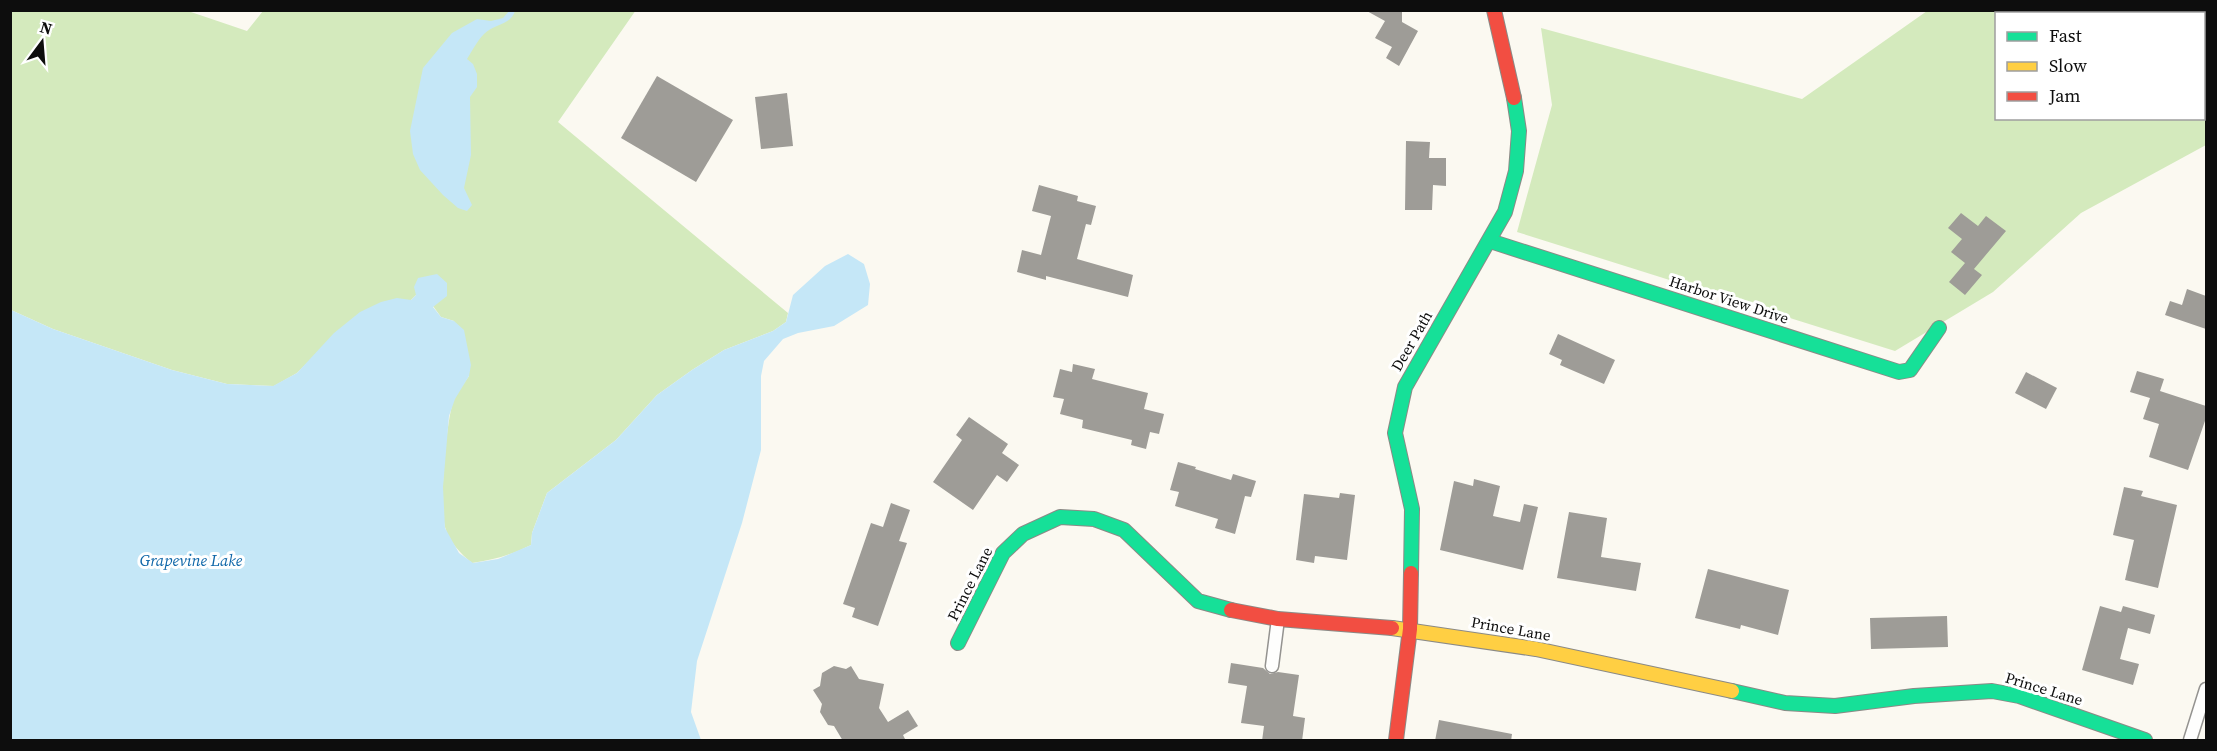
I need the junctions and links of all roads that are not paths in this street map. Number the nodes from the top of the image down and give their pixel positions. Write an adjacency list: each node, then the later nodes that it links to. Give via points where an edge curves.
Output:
1 (1494, 10): 2 (street, Deer Path, via 1519,131 1516,171 1505,212)
2 (1490, 241): 3 (street, Harbor View Drive, via 1899,372 1910,370); 5 (street, Deer Path, via 1405,387 1397,421 1395,433 1412,509)
3 (1939, 328)
4 (1278, 619): 5 (street, Prince Lane); 6 (street, Prince Lane, via 1198,601 1124,530 1094,519 1061,517 1023,534 1004,554); 7 (street)
5 (1410, 629): 9 (street, Deer Path); 10 (street, Prince Lane, via 1536,649 1785,703 1835,706 1992,691 2019,696)
6 (958, 643)
7 (1272, 666)
8 (2206, 688): 11 (street)
9 (1396, 741)
10 (2145, 741)
11 (2190, 741)

